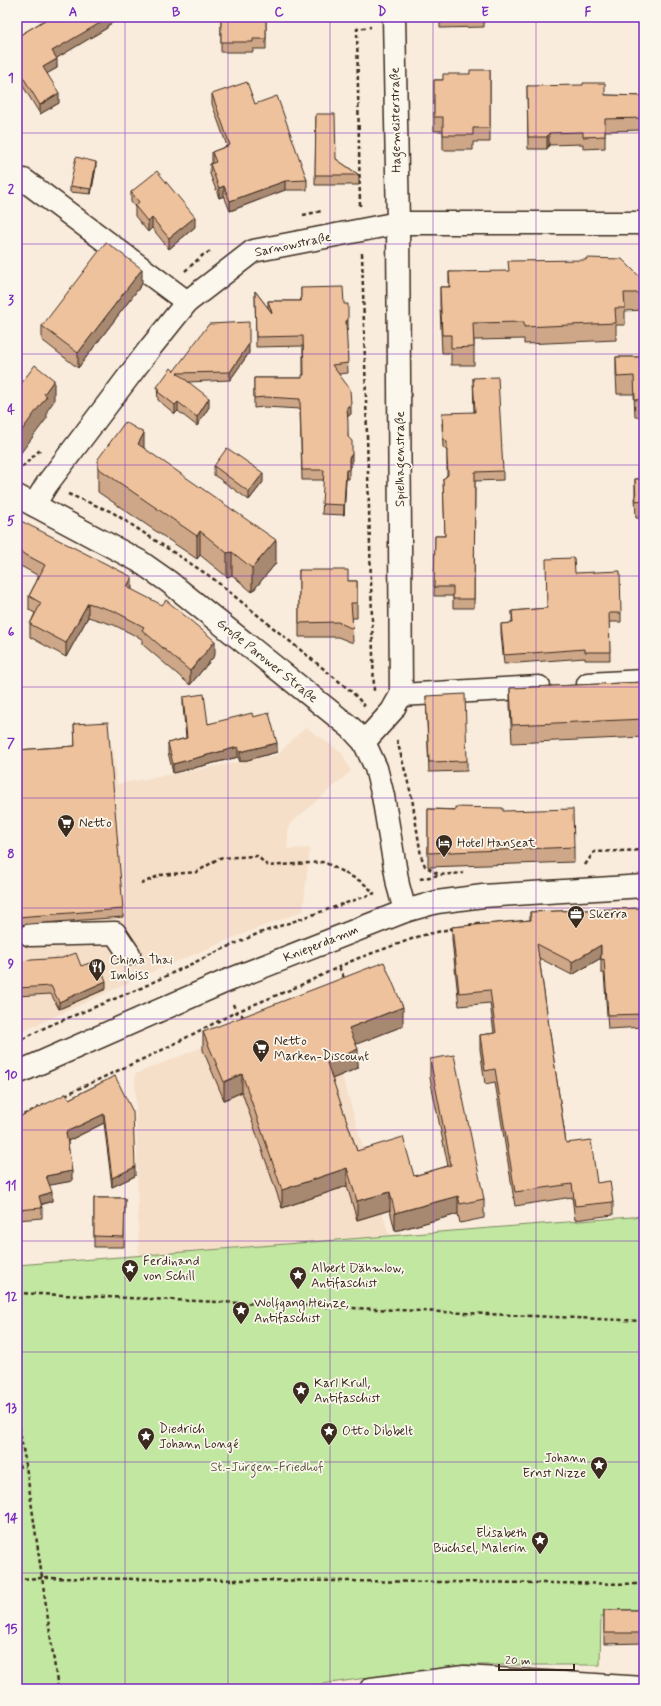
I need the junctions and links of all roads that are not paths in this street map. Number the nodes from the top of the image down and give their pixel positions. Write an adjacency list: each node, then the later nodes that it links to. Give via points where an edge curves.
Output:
1 (384, 22): 3 (street, Hagemeisterstraße)
2 (24, 180): 5 (street)
3 (398, 223): 4 (street, Sarnowstraße); 5 (street, Sarnowstraße, via 253,251); 8 (street, Spielhagenstraße)
4 (644, 224)
5 (187, 302): 6 (street, Sarnowstraße, via 47,484)
6 (26, 501): 9 (street, Große Parower Straße, via 139,561 169,582 352,728)
7 (644, 682): 8 (street)
8 (401, 695): 9 (street, via 392,711)
9 (364, 742): 11 (street, Große Parower Straße, via 376,768)
10 (644, 886): 11 (street, Knieperdamm, via 476,897 437,902)
11 (405, 911): 14 (street, Knieperdamm, via 224,982)
12 (30, 935): 13 (street, via 115,933)
13 (129, 954)
14 (17, 1073)
15 (644, 1688): 16 (street, via 464,1677)
16 (371, 1689)

